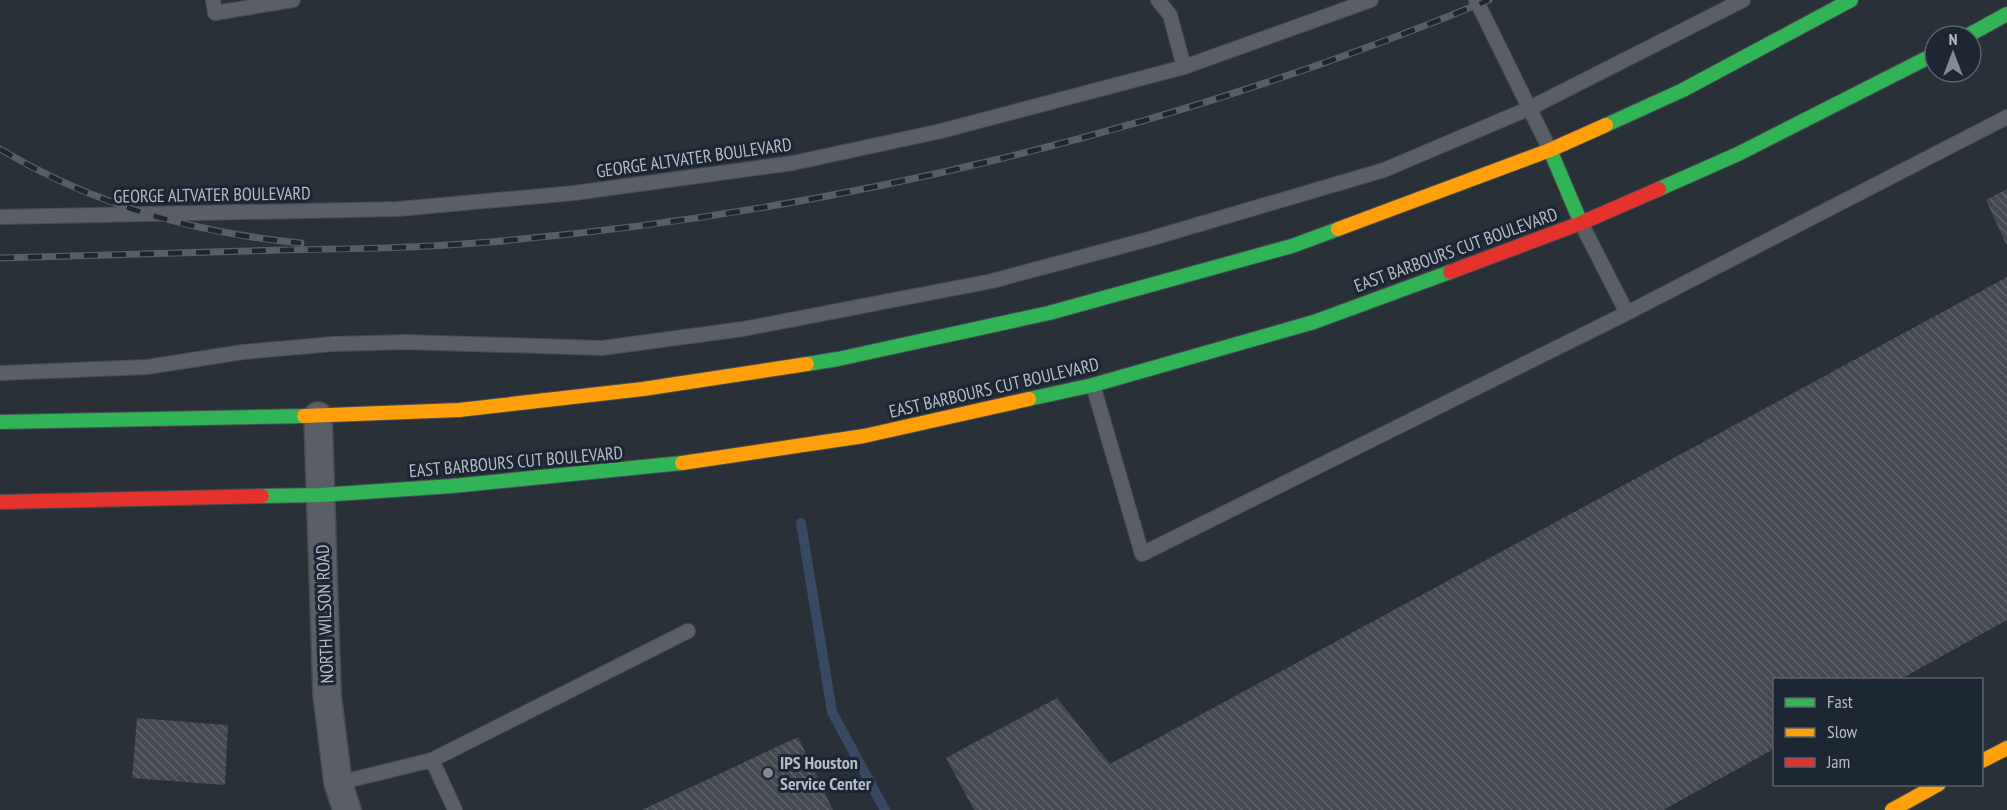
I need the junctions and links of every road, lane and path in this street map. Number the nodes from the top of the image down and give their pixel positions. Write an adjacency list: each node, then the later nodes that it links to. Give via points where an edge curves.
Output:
1 (213, 0): 2 (lane, via 215,13)
2 (293, 0)
3 (1158, 0): 12 (lane, via 1170,15)
4 (1371, 0): 8 (lane, GEORGE ALTVATER BOULEVARD)
5 (1476, 0): 13 (lane)
6 (1743, 0): 13 (lane)
7 (1851, 0): 15 (street, via 1683,90)
8 (1337, 6): 12 (lane, GEORGE ALTVATER BOULEVARD)
9 (2007, 14): 10 (street)
10 (1983, 27)
11 (1923, 61): 17 (street, EAST BARBOURS CUT BOULEVARD, via 1738,154)
12 (1184, 67): 16 (lane, GEORGE ALTVATER BOULEVARD, via 941,131 792,164 574,194 398,209)
13 (1530, 108): 15 (lane); 19 (lane, via 1384,170 1149,239 992,281 743,328 602,348 407,342 333,344 243,352 147,367)
14 (2007, 117): 18 (lane)
15 (1550, 150): 17 (street); 21 (street, via 1292,246 1049,313 860,354 632,390 459,410)
16 (0, 217)
17 (1581, 223): 18 (lane); 20 (street, EAST BARBOURS CUT BOULEVARD, via 1314,322)
18 (1628, 313): 20 (lane, via 1142,554)
19 (0, 373)
20 (1094, 385): 23 (street, EAST BARBOURS CUT BOULEVARD, via 864,436 657,467)
21 (318, 416): 22 (street); 23 (street, NORTH WILSON ROAD)
22 (0, 422)
23 (321, 495): 24 (street, EAST BARBOURS CUT BOULEVARD); 29 (street, NORTH WILSON ROAD, via 327,694)
24 (0, 502)
25 (688, 631): 27 (lane)
26 (2007, 748): 28 (street)
27 (432, 760): 29 (lane); 32 (lane)
28 (1983, 760)
29 (338, 783): 31 (street, NORTH WILSON ROAD)
30 (1935, 786): 33 (street)
31 (347, 810)
32 (455, 810)
33 (1892, 810)

